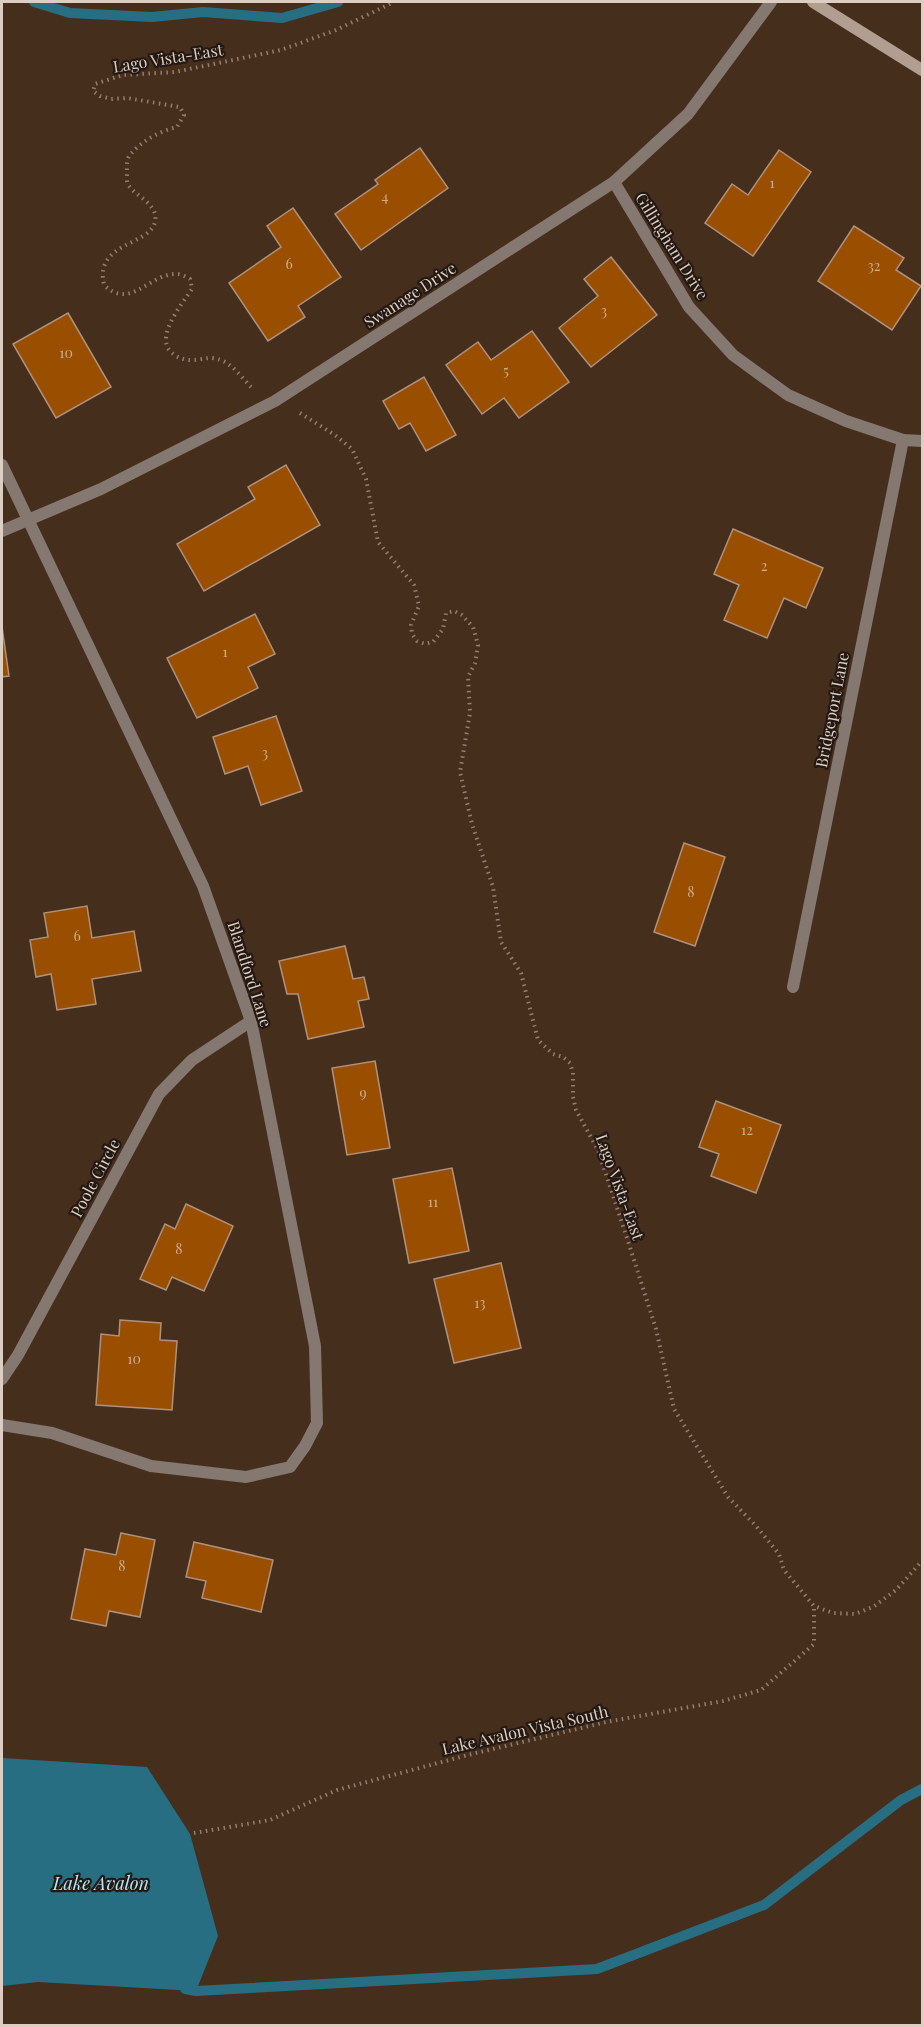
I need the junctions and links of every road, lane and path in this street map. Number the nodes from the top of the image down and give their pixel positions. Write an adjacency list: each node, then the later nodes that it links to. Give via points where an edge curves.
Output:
1 (394, 2): 6 (path, Lago Vista-East, via 336,30 281,50 175,72 123,75 95,84 93,91 100,96 180,107 184,115 177,127 162,131 130,155 129,186 148,201 155,222 151,229 110,255 102,270 104,285 122,295 166,275 179,274 190,279 192,289 166,332 167,348 182,359 209,357 226,362)
2 (771, 2): 5 (street, Swanage Drive, via 688,114)
3 (813, 2): 4 (main road)
4 (922, 70)
5 (614, 182): 8 (street, Gillingham Drive, via 689,307 733,355 788,394 846,421); 11 (street, Swanage Drive, via 275,401 102,489)
6 (254, 389)
7 (302, 414): 18 (path, Lago Vista-East, via 352,449 366,479 378,542 414,585 418,606 411,625 417,641 433,642 446,613 454,611 473,627 478,645 468,677 470,713 460,772 492,887 501,942 521,973 538,1040 570,1064 576,1110 598,1149 656,1329 674,1409 728,1497 779,1554 784,1570)
8 (903, 440): 9 (street, Gillingham Drive); 13 (street, Bridgeport Lane)
9 (922, 441)
10 (2, 465): 11 (street, Blandford Lane)
11 (27, 519): 12 (street, Swanage Drive); 14 (street, Blandford Lane, via 203,886)
12 (2, 531)
13 (793, 987)
14 (251, 1021): 15 (street, Poole Circle, via 192,1060 159,1094); 16 (street, Blandford Lane, via 315,1346 317,1423 305,1446 290,1467 246,1477 151,1466 52,1434)
15 (2, 1380)
16 (2, 1425)
17 (922, 1561): 18 (path, via 896,1590 873,1607 855,1614 834,1614)
18 (814, 1606): 19 (path, Lake Avalon Vista South, via 813,1644 761,1690 468,1755 337,1790 270,1820)
19 (194, 1833)

